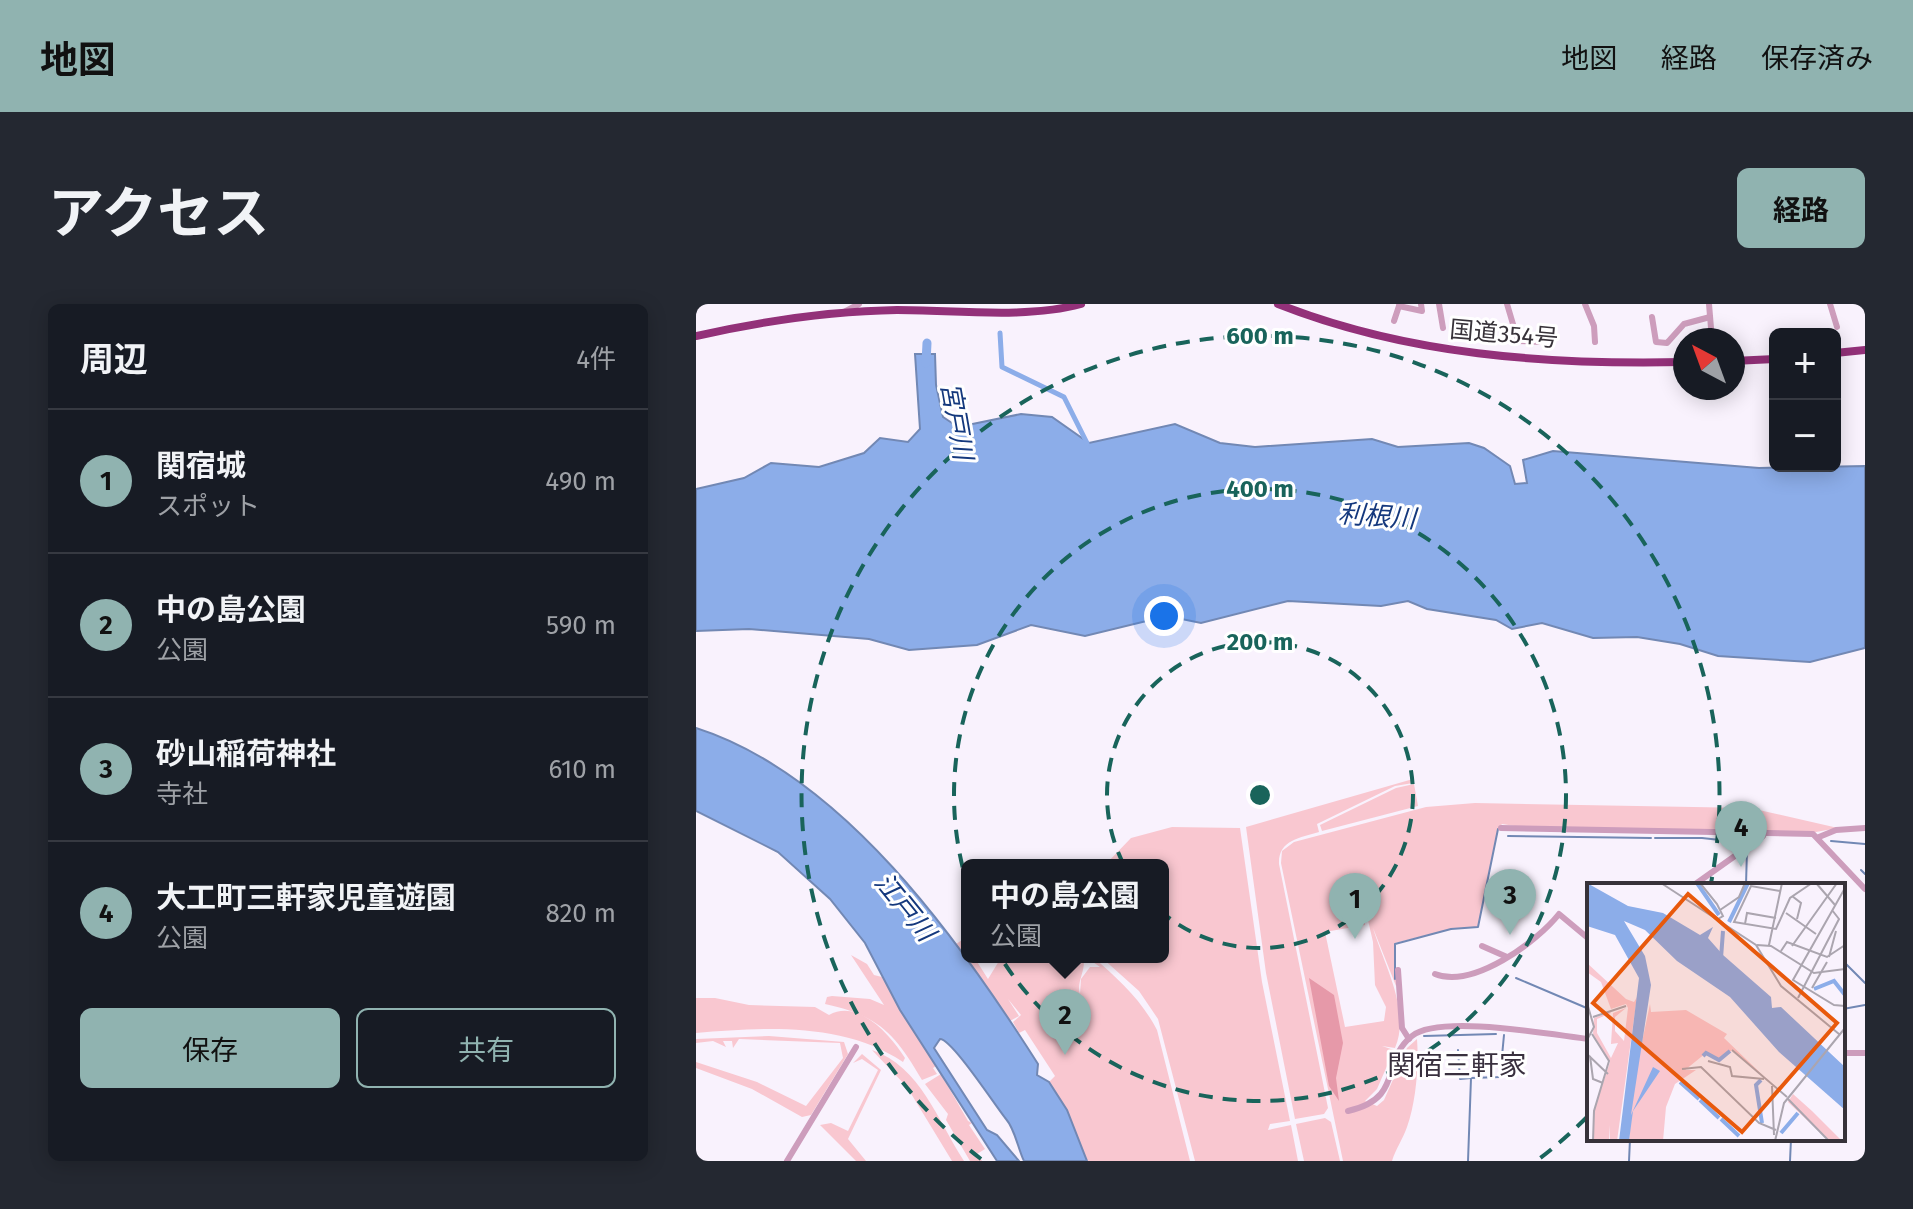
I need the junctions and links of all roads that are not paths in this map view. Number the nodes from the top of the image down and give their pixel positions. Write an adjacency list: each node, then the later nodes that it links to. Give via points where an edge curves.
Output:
1 (859, 304): 12 (street)
2 (1081, 304): 11 (highway)
3 (1278, 304): 26 (highway, 国道354号, via 1369,333 1464,352)
4 (1421, 304): 10 (street, via 1422,311)
5 (1439, 304): 17 (street)
6 (1507, 304): 20 (street, via 1518,341)
7 (1585, 304): 21 (street)
8 (1709, 304): 14 (street)
9 (1830, 304): 16 (street)
10 (1399, 305): 15 (street)
11 (1059, 306): 12 (highway)
12 (844, 312): 19 (highway)
13 (1652, 317): 14 (street, via 1656,342 1667,343 1684,324)
14 (1710, 317): 18 (street)
15 (1394, 321)
16 (1837, 327)
17 (1443, 328)
18 (1711, 328)
19 (696, 336)
20 (1542, 342)
21 (1595, 342)
22 (1865, 350): 23 (highway)
23 (1841, 352)
24 (1769, 359): 25 (highway)
25 (1745, 360)
26 (1673, 362)
27 (1501, 828): 29 (street)
28 (1865, 828): 30 (street)
29 (1770, 834): 30 (street); 31 (street)
30 (1819, 837): 32 (street)
31 (1697, 883)
32 (1865, 889)
33 (1587, 937): 35 (street, via 1559,914 1538,939)
34 (1482, 946): 35 (street)
35 (1507, 957): 37 (street, via 1470,973 1445,978)
36 (1398, 970): 38 (street, via 1402,1026)
37 (1435, 974)
38 (1409, 1039): 39 (street, via 1429,1029 1476,1026); 41 (street, via 1379,1098)
39 (1587, 1039)
40 (856, 1047): 42 (street)
41 (1348, 1111)
42 (787, 1161)

